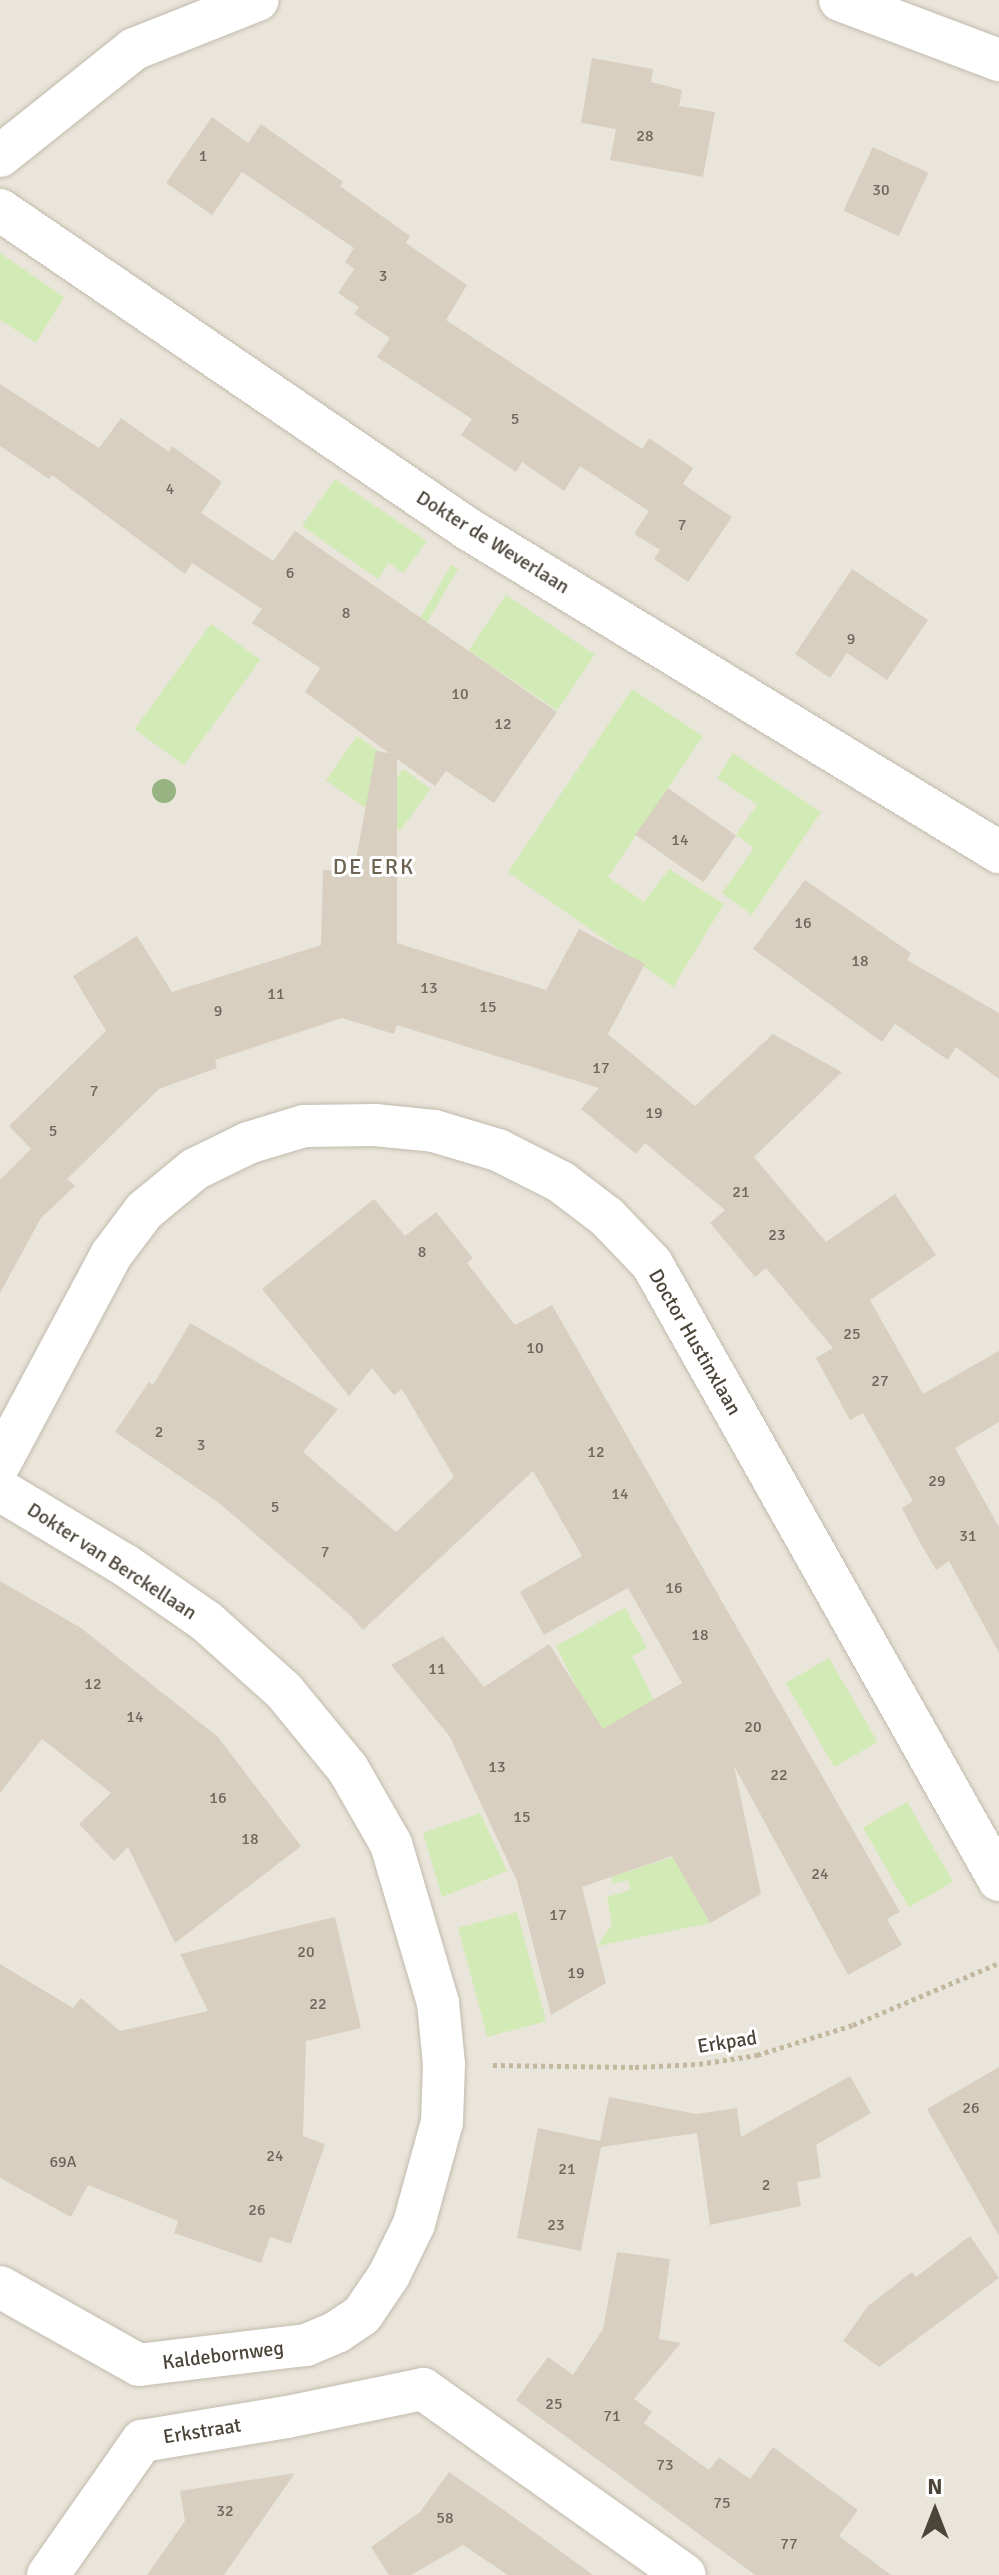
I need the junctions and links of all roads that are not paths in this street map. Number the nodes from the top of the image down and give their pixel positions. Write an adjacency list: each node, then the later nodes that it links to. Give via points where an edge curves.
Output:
1 (258, 0): 4 (street, via 134,49)
2 (840, 0): 3 (street)
3 (999, 60)
4 (0, 156)
5 (0, 210): 6 (street, Dokter de Weverlaan, via 468,529)
6 (999, 852)
7 (0, 1463): 9 (street, Doctor Hustinxlaan, via 111,1255 144,1211 195,1169 248,1143 304,1126 434,1131 498,1150 561,1182 607,1217 652,1264)
8 (0, 1490): 11 (street, Dokter van Berckellaan, via 206,1621 284,1691 348,1769 391,1844 438,2003 442,2122 414,2224)
9 (999, 1880)
10 (0, 2287): 11 (street, Kaldebornweg, via 139,2365 306,2345)
11 (362, 2315)
12 (48, 2575): 13 (street, Erkstraat, via 142,2441 423,2389)
13 (685, 2575)

